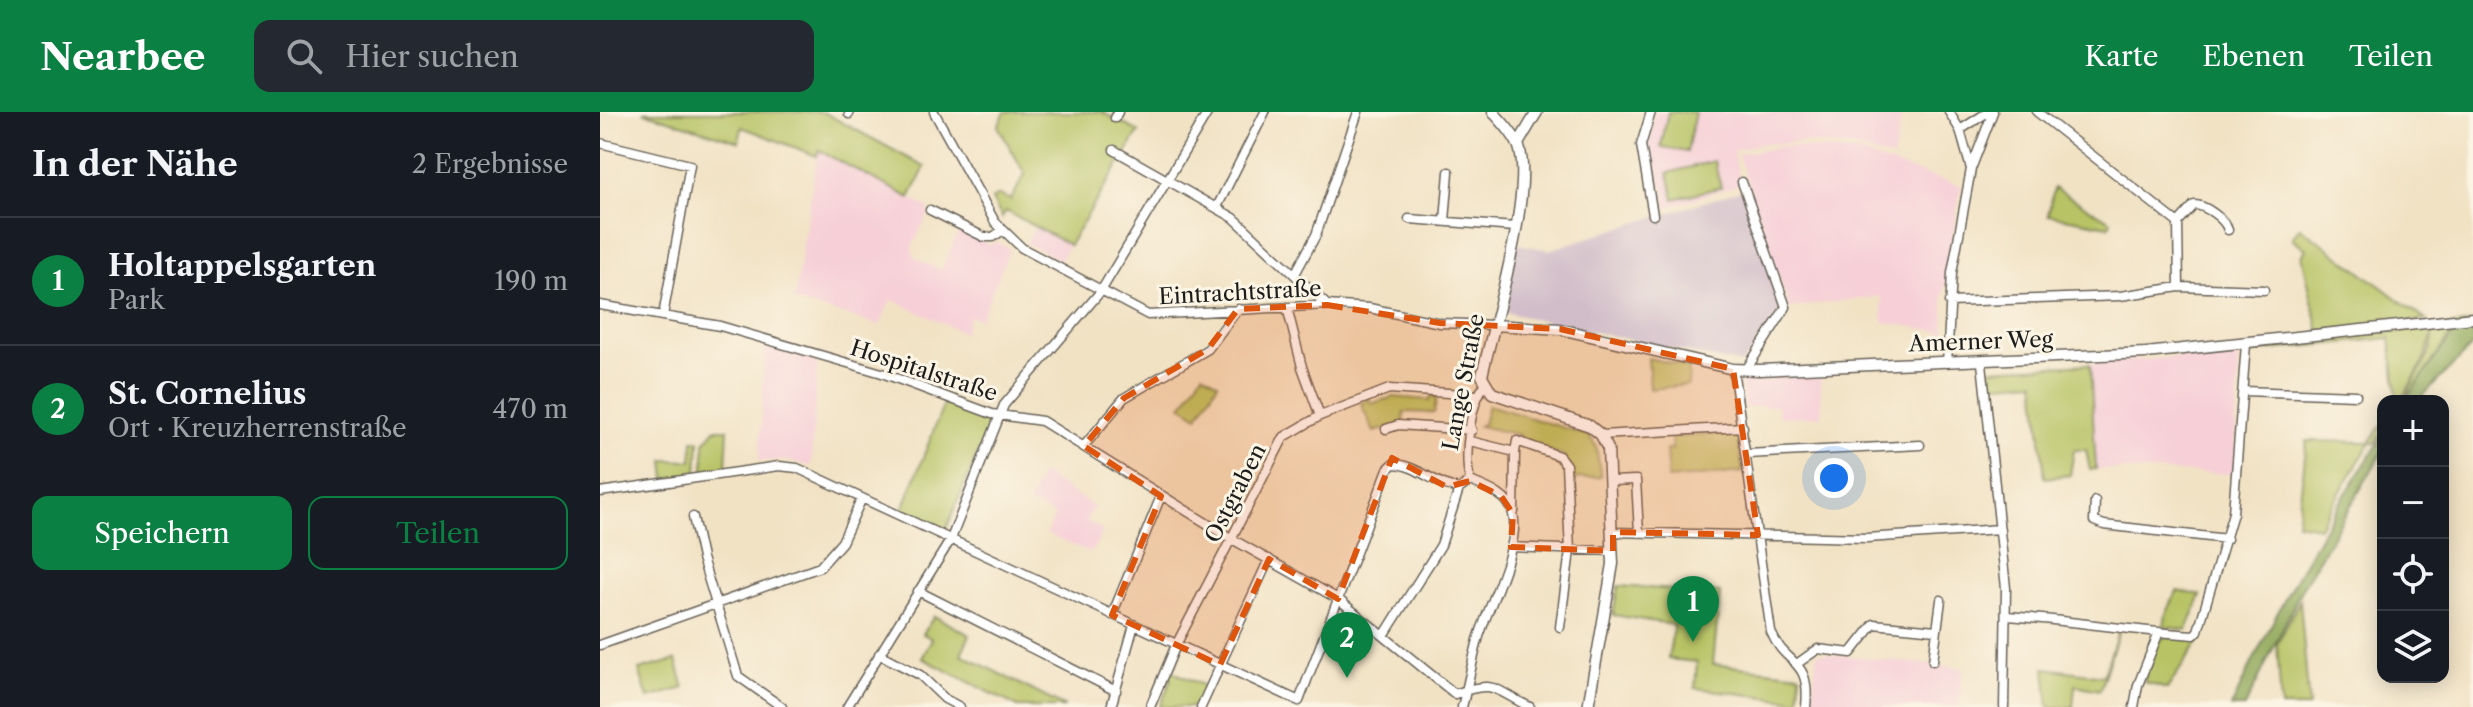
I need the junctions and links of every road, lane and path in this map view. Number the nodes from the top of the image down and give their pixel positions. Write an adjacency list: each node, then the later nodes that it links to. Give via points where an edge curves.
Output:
1 (934, 112): 26 (street, Eintrachtstraße)
2 (1208, 112): 17 (street)
3 (1265, 112): 19 (street)
4 (1358, 112): 28 (street, via 1316,235)
5 (1493, 112): 13 (main road)
6 (1537, 112): 13 (main road)
7 (1651, 112): 21 (street, via 1641,145)
8 (1949, 112): 11 (street)
9 (1991, 112): 11 (street); 15 (street)
10 (2037, 112): 24 (street)
11 (1960, 130): 15 (street)
12 (600, 143): 37 (street, via 690,165)
13 (1518, 144): 25 (main road, Lange Straße)
14 (1114, 150): 17 (street)
15 (1971, 169): 32 (street)
16 (1449, 172): 23 (street)
17 (1169, 180): 19 (street); 31 (street)
18 (1742, 182): 44 (street, via 1786,307)
19 (1217, 207): 28 (street)
20 (930, 210): 26 (street, via 984,237)
21 (1653, 215)
22 (1409, 219): 23 (street)
23 (1445, 221): 25 (street)
24 (2178, 223): 27 (street, via 2194,205 2201,205); 29 (street)
25 (1515, 227): 39 (main road, Lange Straße)
26 (1003, 230): 31 (street, Eintrachtstraße, via 1022,248)
27 (2228, 230)
28 (1295, 274): 34 (street)
29 (2179, 287): 30 (street); 32 (street, via 2105,297)
30 (2264, 290)
31 (1101, 291): 36 (street, Eintrachtstraße, via 1148,315); 48 (street)
32 (1949, 302): 41 (street)
33 (600, 305): 37 (street, Hospitalstraße)
34 (1327, 305): 35 (street, Eintrachtstraße); 39 (street, Eintrachtstraße, via 1440,323)
35 (1287, 307): 36 (street, Eintrachtstraße); 49 (street)
36 (1238, 309): 56 (street, via 1208,349 1124,398)
37 (663, 316): 48 (street, Hospitalstraße, via 720,326 882,373)
38 (2473, 318): 40 (main road, Amerner Weg)
39 (1494, 325): 43 (main road, Amerner Weg, via 1560,329); 45 (main road, Lange Straße)
40 (2246, 344): 42 (main road, Amerner Weg); 46 (street)
41 (1947, 363): 42 (main road, Amerner Weg); 44 (main road, Amerner Weg)
42 (1982, 363): 68 (street)
43 (1733, 369): 44 (main road, Amerner Weg); 50 (street)
44 (1746, 370)
45 (1481, 391): 49 (street, Ostgraben, via 1389,389); 52 (street, Lange Straße); 53 (main road, via 1590,426)
46 (2244, 391): 47 (street); 74 (street)
47 (2356, 395)
48 (1000, 414): 56 (street, Hospitalstraße, via 1042,421); 72 (street)
49 (1320, 416): 73 (street, Ostgraben, via 1284,437)
50 (1743, 427): 53 (street); 58 (street)
51 (1386, 429): 52 (street, via 1398,425)
52 (1472, 430): 54 (street, Lange Straße)
53 (1601, 435): 60 (main road)
54 (1470, 441): 57 (street); 59 (street, Lange Straße)
55 (1920, 445): 58 (street)
56 (1084, 446): 63 (street, Hospitalstraße)
57 (1515, 452): 66 (street); 76 (street, via 1517,441 1559,456 1566,465)
58 (1747, 454): 71 (street)
59 (1470, 481): 61 (street); 66 (street, Lange Straße, via 1501,496)
60 (1611, 481): 69 (main road); 70 (street, via 1636,480)
61 (1459, 489): 80 (street, via 1393,464); 89 (street, via 1441,545)
62 (600, 492): 64 (street, via 779,466 815,475)
63 (1161, 496): 73 (street, Hospitalstraße); 83 (street)
64 (862, 498): 72 (street); 82 (street, via 842,542 820,567)
65 (2095, 501): 74 (street, via 2094,521 2104,525)
66 (1513, 514): 75 (street)
67 (693, 517): 82 (street)
68 (2000, 529): 71 (street, via 1879,537); 84 (street)
69 (1613, 532): 70 (street); 77 (main road)
70 (1639, 533): 71 (street)
71 (1758, 535): 94 (street, via 1771,632 1781,650)
72 (951, 539): 79 (street); 83 (street)
73 (1232, 539): 78 (street, Hospitalstraße); 91 (street, Ostgraben)
74 (2227, 539): 88 (street, via 2198,631)
75 (1511, 547): 76 (street); 96 (street)
76 (1570, 551): 77 (street); 86 (street)
77 (1613, 551): 106 (main road)
78 (1269, 559): 80 (street, Hospitalstraße); 95 (street)
79 (918, 591): 92 (street); 97 (street)
80 (1338, 599): 89 (street, Hospitalstraße); 95 (street, via 1299,701)
81 (1941, 600): 87 (street)
82 (716, 604): 90 (street); 98 (street, via 738,676)
83 (1112, 615): 85 (street)
84 (2006, 616): 88 (street); 108 (street)
85 (1134, 625): 91 (street); 97 (street)
86 (1560, 627)
87 (1936, 630): 93 (street); 94 (street, via 1874,624 1851,653 1818,649)
88 (2159, 632): 109 (street)
89 (1385, 634): 96 (street, Hospitalstraße, via 1455,694)
90 (600, 645)
91 (1176, 645): 95 (street); 102 (street, Ostgraben)
92 (879, 654): 99 (street); 100 (street, via 933,683)
93 (1933, 661)
94 (1798, 663): 107 (street, via 1807,681)
95 (1220, 665): 103 (street)
96 (1467, 689): 104 (street); 105 (street, via 1478,684 1500,689)
97 (1116, 691): 101 (street)
98 (782, 707)
99 (847, 707)
100 (960, 707)
101 (1111, 707)
102 (1150, 707)
103 (1201, 707)
104 (1462, 707)
105 (1530, 707)
106 (1588, 707)
107 (1806, 707)
108 (2004, 707)
109 (2134, 707)

